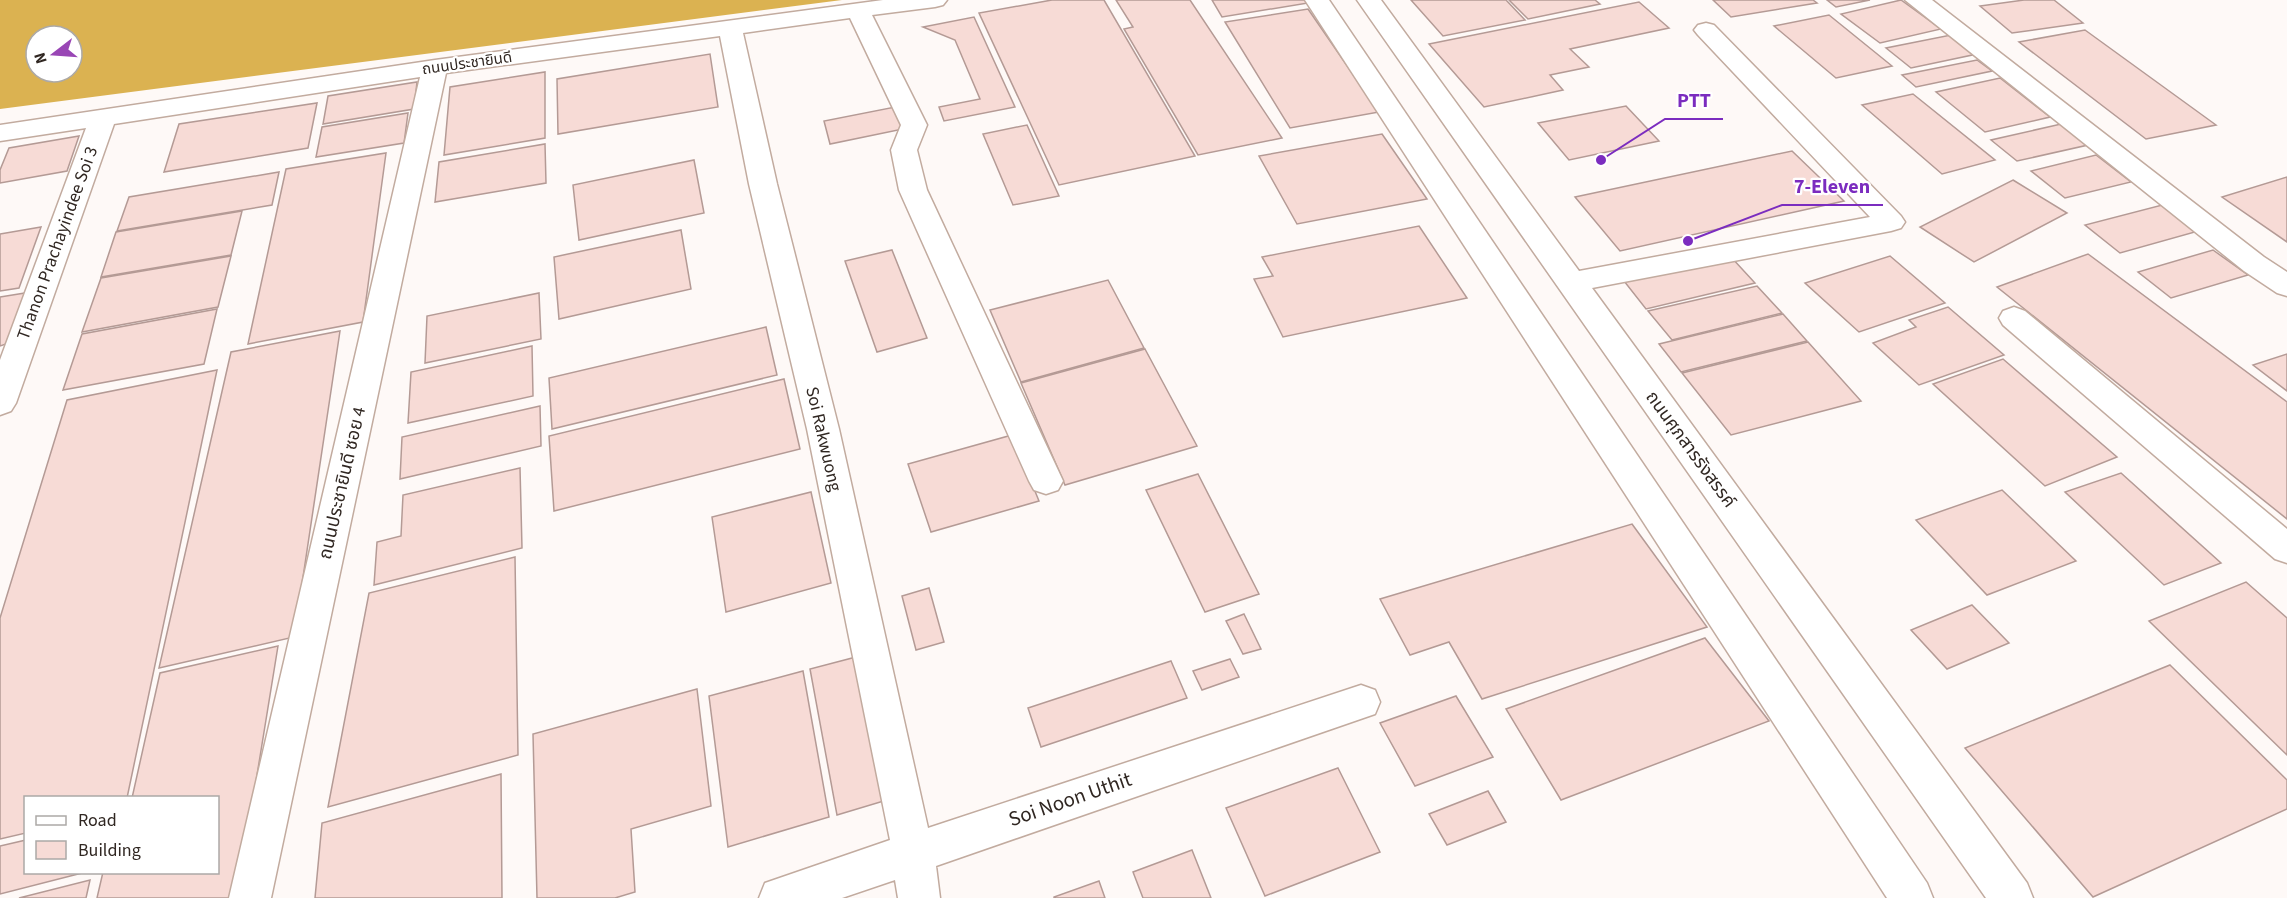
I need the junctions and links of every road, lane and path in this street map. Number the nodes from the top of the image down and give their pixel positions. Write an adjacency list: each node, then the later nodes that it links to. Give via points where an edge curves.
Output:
1 (935, 0): 5 (street, ถนนประชายินดี)
2 (1317, 0): 22 (street)
3 (1369, 0): 11 (street, ถนนศุภสารรังสรรค์)
4 (1917, 0): 12 (street)
5 (858, 11): 6 (street, ถนนประชายินดี); 15 (street, via 914,125 904,150 913,190)
6 (730, 27): 8 (street, ถนนประชายินดี); 18 (street, Soi Rakwuong, via 763,184 823,429)
7 (1706, 30): 11 (street, via 1891,222)
8 (435, 67): 9 (street, ถนนประชายินดี); 19 (street, ถนนประชายินดี ซอย 4)
9 (103, 117): 10 (street, ถนนประชายินดี); 14 (street, Thanon Prachayindee Soi 3)
10 (0, 133)
11 (1573, 282): 23 (street, ถนนศุภสารรังสรรค์)
12 (2287, 286)
13 (2014, 318): 16 (street)
14 (0, 403)
15 (1046, 481)
16 (2287, 549)
17 (1361, 702): 18 (street, Soi Noon Uthit)
18 (913, 852): 20 (street, Soi Noon Uthit); 21 (street, Soi Rakwuong)
19 (250, 898)
20 (780, 898)
21 (920, 898)
22 (1912, 898)
23 (2012, 898)

